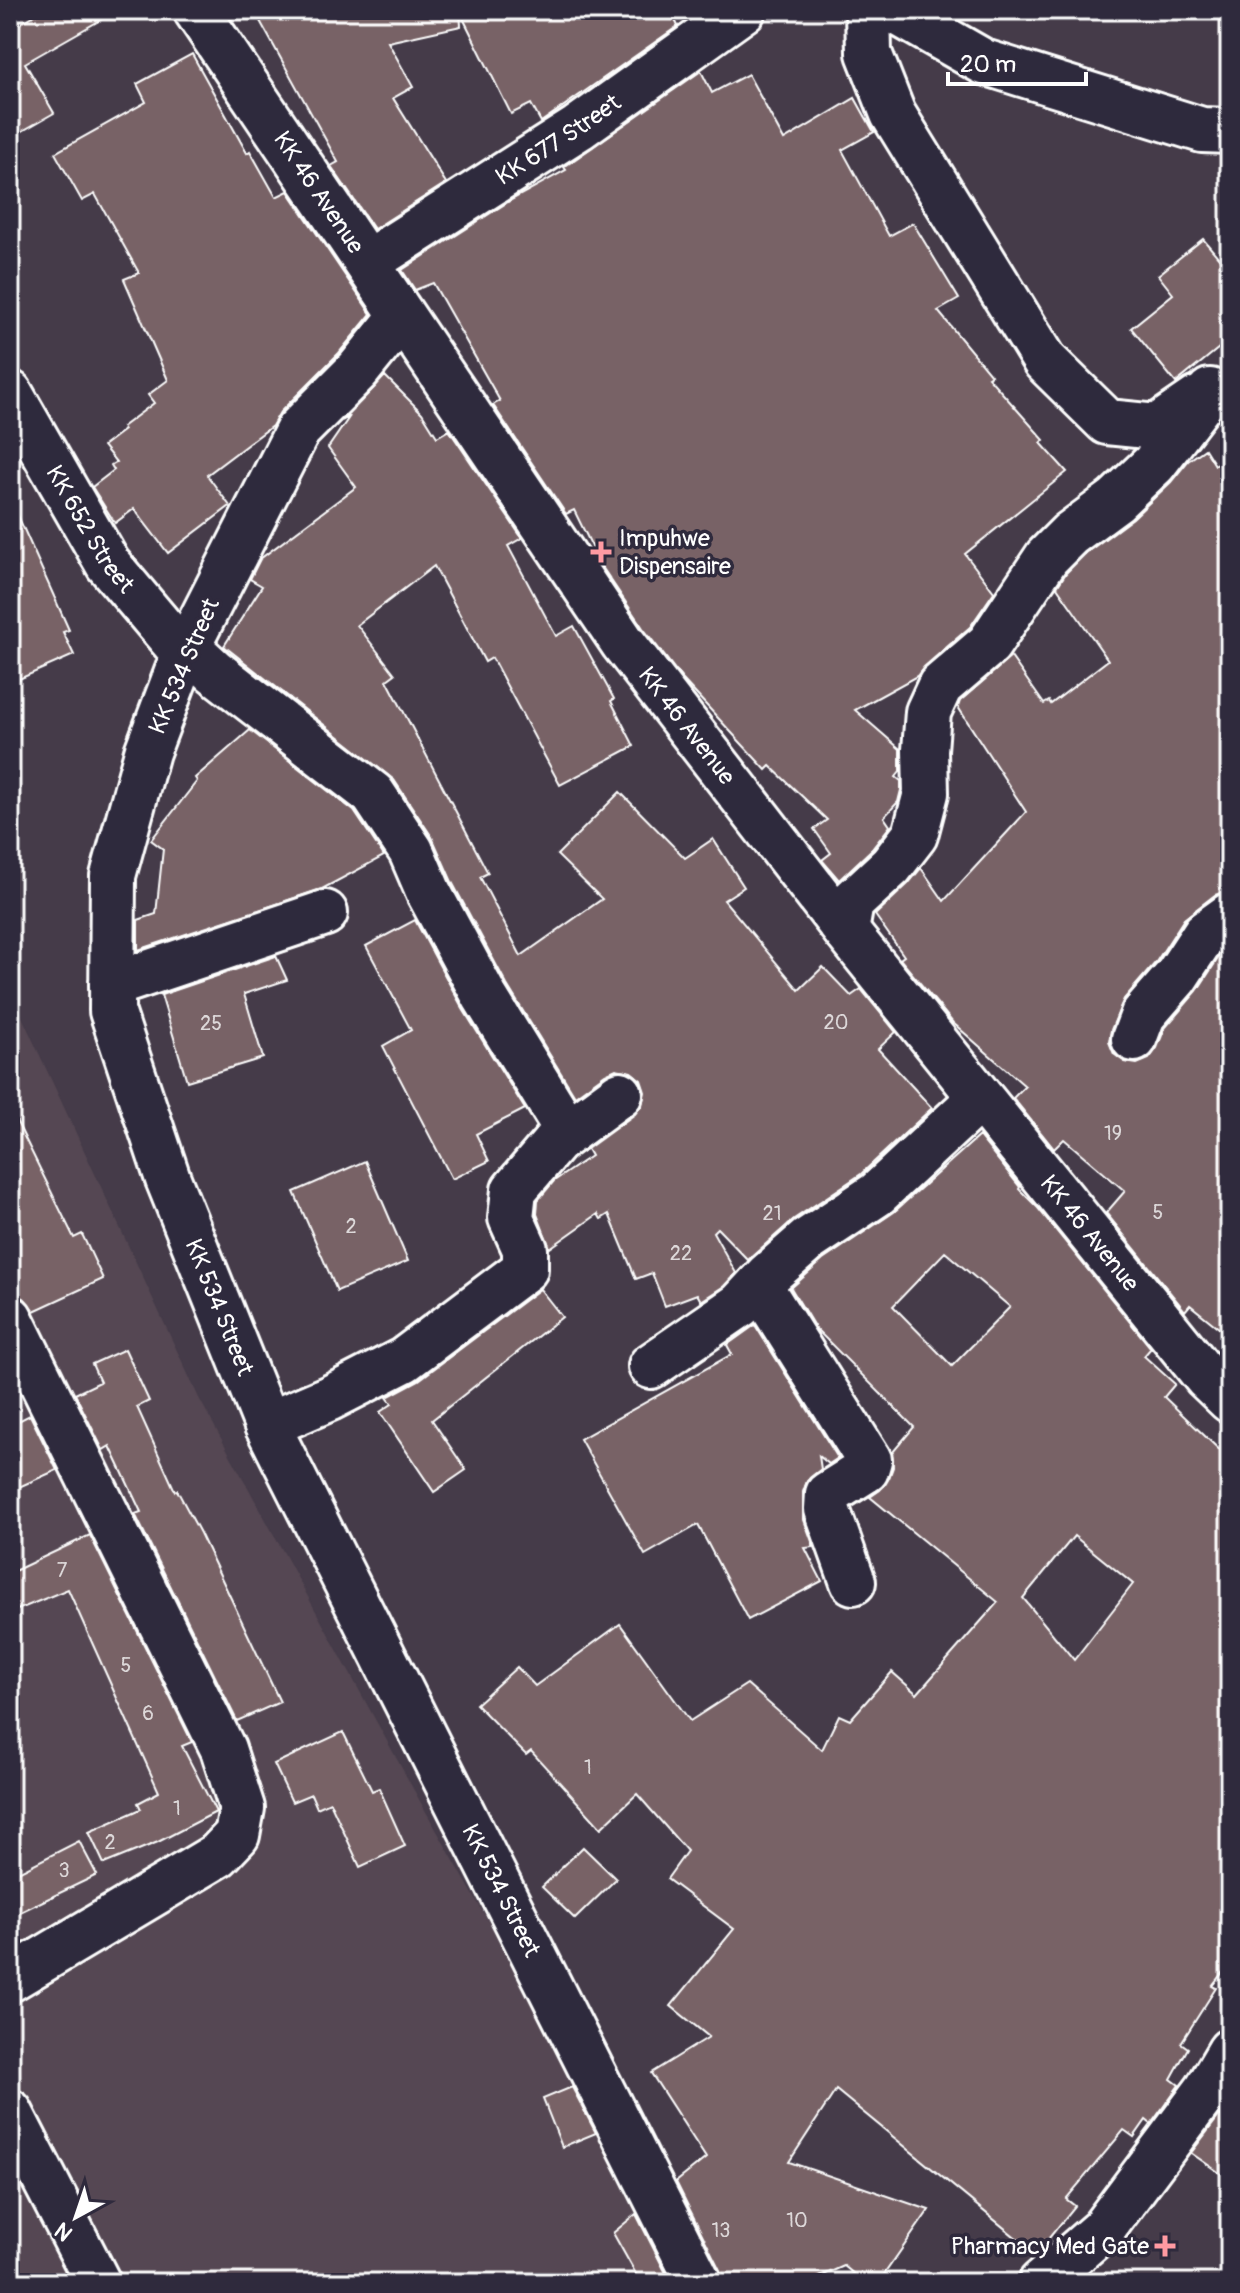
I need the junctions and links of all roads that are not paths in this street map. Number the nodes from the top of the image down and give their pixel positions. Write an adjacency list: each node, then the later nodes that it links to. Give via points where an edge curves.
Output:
1 (196, 10): 6 (street, KK 46 Avenue)
2 (743, 10): 6 (street, KK 677 Street, via 578,128)
3 (868, 10): 8 (street, via 869,53 893,114 1045,361 1107,422 1157,427)
4 (893, 10): 5 (street, via 984,62 1202,130)
5 (1230, 131)
6 (368, 262): 7 (street, KK 46 Avenue)
7 (401, 317): 10 (street, KK 534 Street, via 298,430); 13 (street, KK 46 Avenue, via 623,643)
8 (1220, 381): 13 (street, via 1154,464 1047,557 982,652 940,686 928,712 926,793 915,835 851,903)
9 (10, 393): 10 (street, KK 652 Street, via 108,564)
10 (186, 650): 14 (street, KK 534 Street, via 147,752 113,876); 18 (street, KK 652 Street, via 373,794 411,851 485,997)
11 (325, 913): 14 (street)
12 (1230, 915): 15 (street, via 1205,933 1143,1015)
13 (846, 931): 17 (street, KK 46 Avenue)
14 (112, 985): 24 (street, KK 534 Street, via 112,1011 168,1179)
15 (1134, 1039)
16 (620, 1094): 18 (street)
17 (980, 1098): 19 (street, via 877,1194 808,1240); 23 (street, KK 46 Avenue)
18 (568, 1132): 24 (street, via 514,1190 511,1218 525,1249 525,1269 404,1360)
19 (759, 1285): 21 (street, via 740,1305); 25 (street, via 869,1460 866,1470 828,1494 827,1509)
20 (11, 1323): 22 (street)
21 (651, 1366)
22 (26, 1393): 26 (street, via 223,1749 242,1808 237,1835 218,1855)
23 (1230, 1400)
24 (267, 1425): 31 (street, KK 534 Street)
25 (853, 1582)
26 (10, 1979)
27 (1230, 2051): 28 (street)
28 (1219, 2094): 32 (street, via 1103,2229)
29 (10, 2112): 30 (street)
30 (98, 2283)
31 (699, 2283)
32 (1041, 2283)

